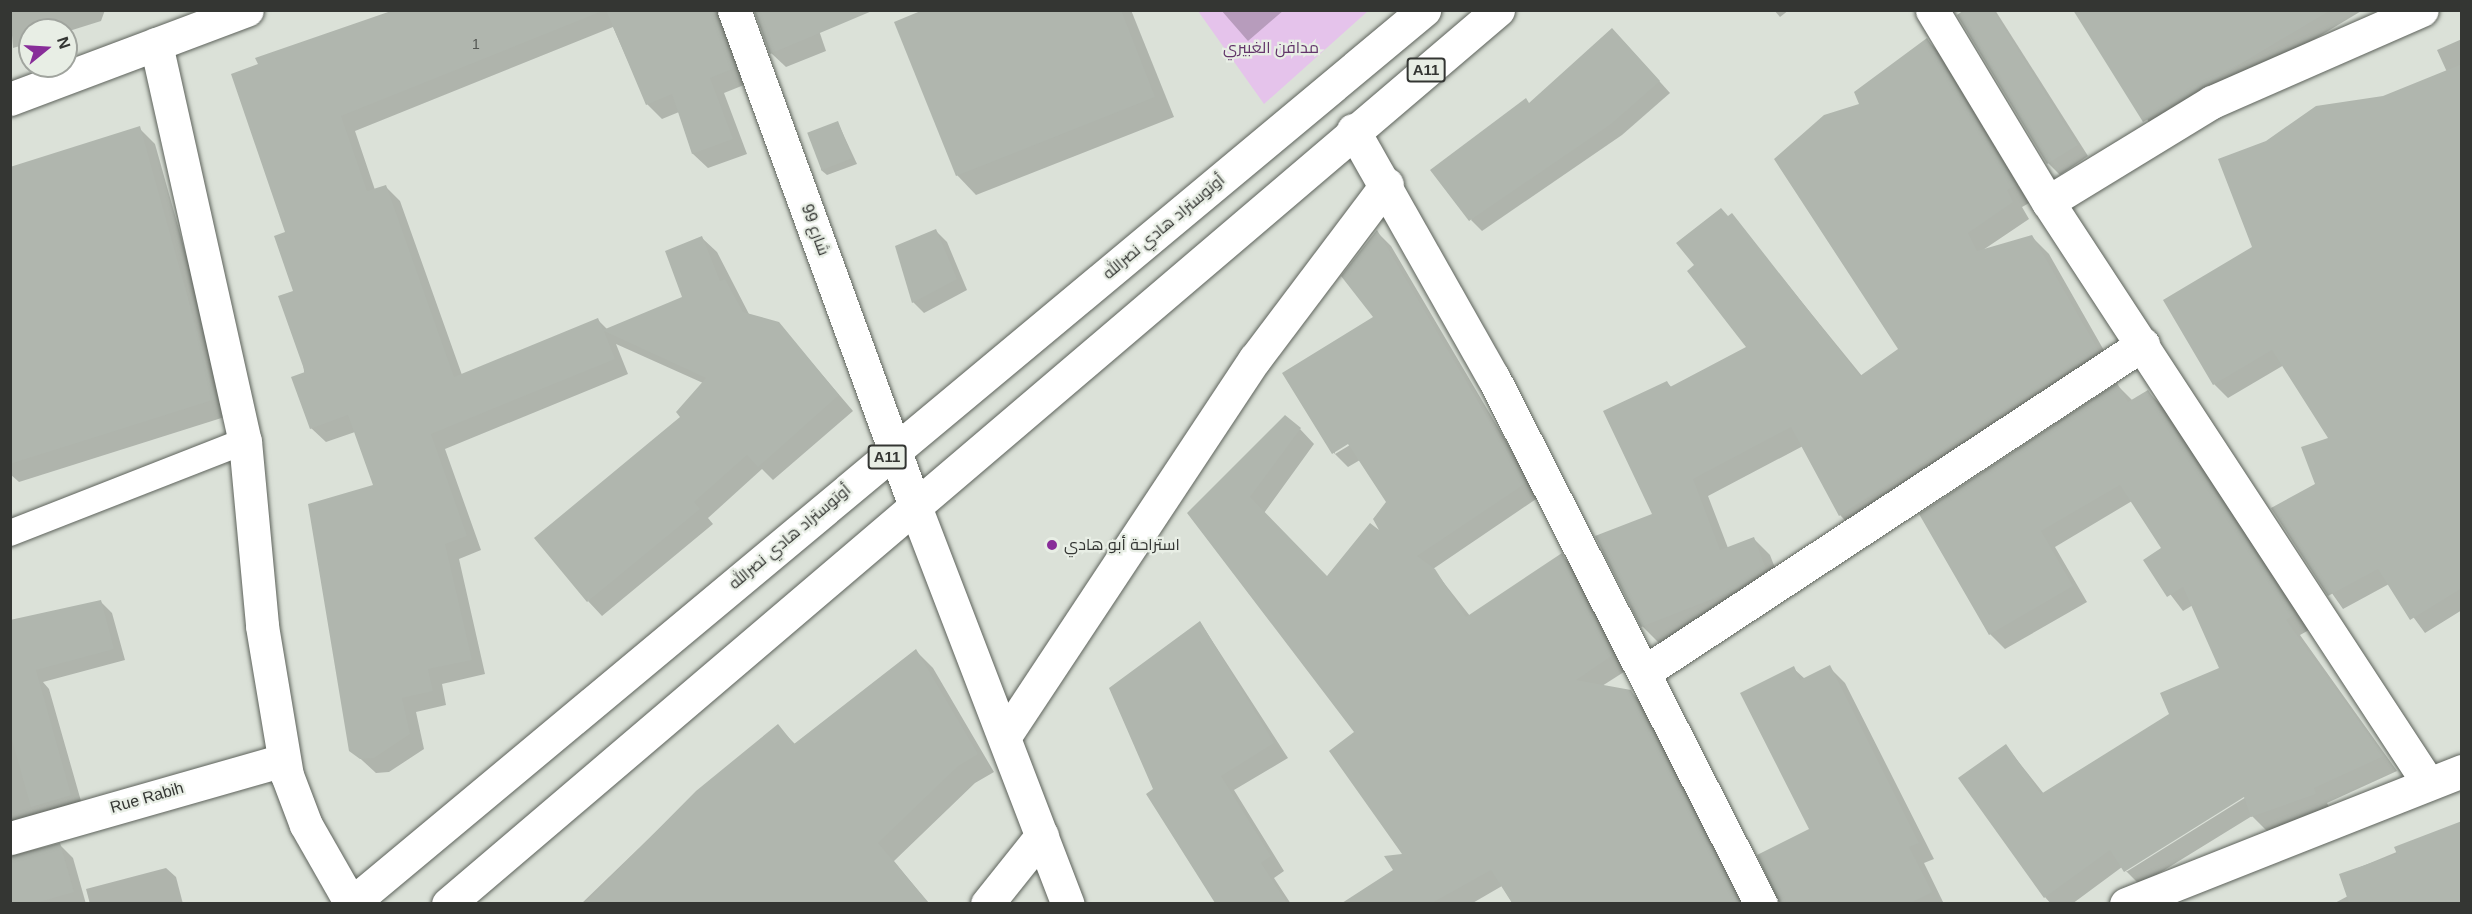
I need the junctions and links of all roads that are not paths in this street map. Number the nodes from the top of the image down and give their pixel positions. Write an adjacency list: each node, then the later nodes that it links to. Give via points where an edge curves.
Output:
1 (247, 10): 7 (main road)
2 (734, 10): 15 (main road, شارع 99)
3 (1424, 10): 15 (main road, أوتوستراد هادي نصرالله / A11)
4 (1498, 10): 10 (main road, A11)
5 (1932, 10): 12 (main road)
6 (2422, 10): 12 (main road, via 2212,102)
7 (191, 21): 8 (main road)
8 (156, 44): 9 (main road); 14 (main road)
9 (10, 99)
10 (1353, 130): 11 (main road); 16 (main road, A11)
11 (1388, 184): 18 (main road); 19 (main road, via 1255,359)
12 (2048, 202): 13 (main road)
13 (2143, 344): 18 (main road); 22 (main road)
14 (245, 441): 17 (lane); 20 (main road, via 257,520 262,626)
15 (896, 449): 16 (main road, شارع 99); 25 (main road, أوتوستراد هادي نصرالله / A11)
16 (916, 509): 19 (main road, شارع 99); 26 (main road, A11)
17 (10, 533)
18 (1646, 670): 29 (main road)
19 (1006, 733): 23 (main road, شارع 99)
20 (284, 760): 24 (main road, Rue Rabih); 25 (main road, via 306,825)
21 (2462, 771): 22 (main road)
22 (2428, 783): 30 (main road)
23 (1042, 835): 27 (main road); 28 (main road, شارع 99)
24 (10, 838)
25 (351, 903)
26 (448, 903)
27 (987, 903)
28 (1068, 903)
29 (1761, 903)
30 (2126, 903)

